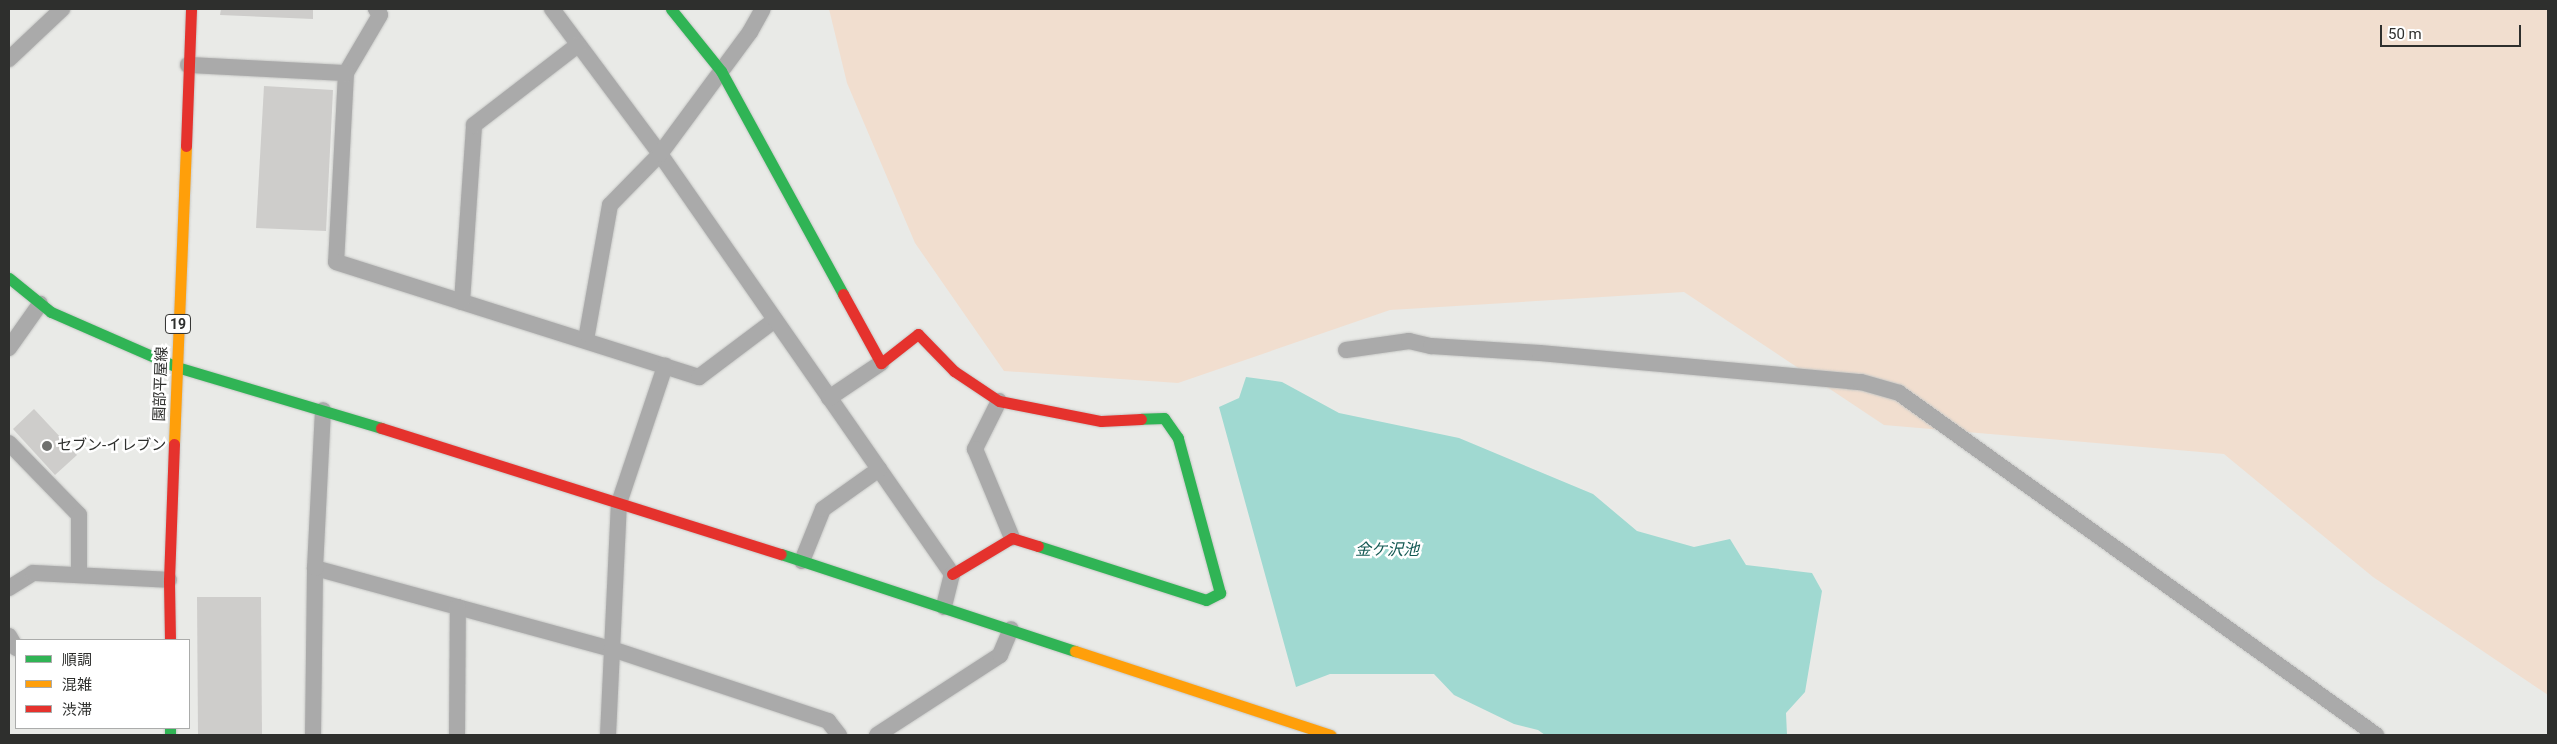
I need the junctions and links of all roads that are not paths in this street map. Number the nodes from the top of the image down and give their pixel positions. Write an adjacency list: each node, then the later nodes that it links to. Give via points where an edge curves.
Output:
1 (62, 9): 8 (street)
2 (191, 9): 9 (street, 園部平屋線 / 19)
3 (552, 9): 7 (street)
4 (672, 9): 10 (street)
5 (763, 9): 10 (street)
6 (382, 11): 11 (street)
7 (578, 45): 12 (street); 14 (street, via 474,125)
8 (9, 59)
9 (188, 64): 11 (street); 22 (street, 園部平屋線 / 19)
10 (721, 71): 12 (street); 20 (street)
11 (346, 73): 14 (street, via 336,262)
12 (660, 154): 16 (street); 17 (street, via 610,205)
13 (9, 278): 15 (street)
14 (462, 302): 21 (street)
15 (40, 304): 18 (street); 22 (street, via 51,312)
16 (775, 320): 21 (street, via 699,377); 23 (street)
17 (587, 334)
18 (9, 348)
19 (1346, 350): 47 (street, via 1409,341 1431,346 1861,382 1899,393)
20 (881, 363): 23 (street); 24 (street, via 918,334 954,371)
21 (665, 366): 28 (street)
22 (176, 367): 25 (street); 34 (street, 園部平屋線 / 19)
23 (829, 398): 27 (street)
24 (999, 401): 29 (street, via 975,449); 29 (street, via 1101,421 1164,418 1178,438 1220,592 1206,600)
25 (323, 410): 28 (street); 31 (street)
26 (9, 443): 32 (street, via 79,515)
27 (879, 469): 30 (street, via 823,509); 33 (street)
28 (618, 503): 30 (street); 40 (street)
29 (1012, 538): 33 (street)
30 (802, 561): 37 (street)
31 (315, 568): 36 (street); 41 (street)
32 (79, 574): 34 (street); 35 (street, via 33,573)
33 (952, 574): 37 (street)
34 (169, 580): 39 (street, 園部平屋線 / 19)
35 (9, 588)
36 (458, 607): 40 (street); 42 (street)
37 (944, 607): 38 (street)
38 (1011, 629): 45 (street, via 1000,655); 46 (street)
39 (170, 639)
40 (612, 649): 43 (street); 44 (street, via 828,721)
41 (313, 735)
42 (457, 735)
43 (608, 735)
44 (839, 735)
45 (877, 735)
46 (1331, 735)
47 (2376, 735)

